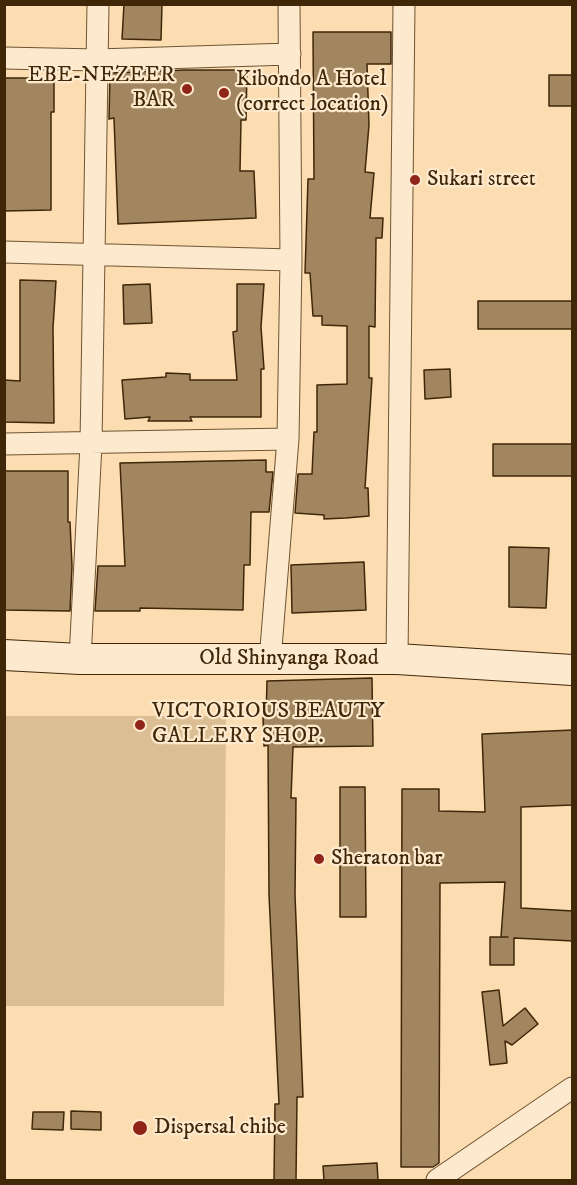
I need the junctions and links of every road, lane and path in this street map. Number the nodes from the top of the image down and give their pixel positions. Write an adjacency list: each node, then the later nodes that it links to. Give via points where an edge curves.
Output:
1 (98, 4): 6 (street)
2 (289, 4): 4 (street)
3 (404, 4): 15 (street)
4 (290, 54): 6 (street); 9 (street)
5 (4, 58): 6 (street)
6 (97, 60): 8 (street)
7 (4, 252): 8 (street)
8 (96, 255): 9 (street); 12 (street)
9 (291, 260): 10 (street)
10 (288, 439): 12 (street); 16 (street)
11 (4, 444): 12 (street)
12 (91, 444): 14 (street)
13 (4, 655): 14 (main road, Old Shinyanga Road)
14 (80, 659): 16 (main road, Old Shinyanga Road)
15 (397, 659): 16 (main road, Old Shinyanga Road); 17 (main road, Old Shinyanga Road)
16 (270, 660)
17 (573, 670)
18 (573, 1088): 19 (street)
19 (437, 1180)

